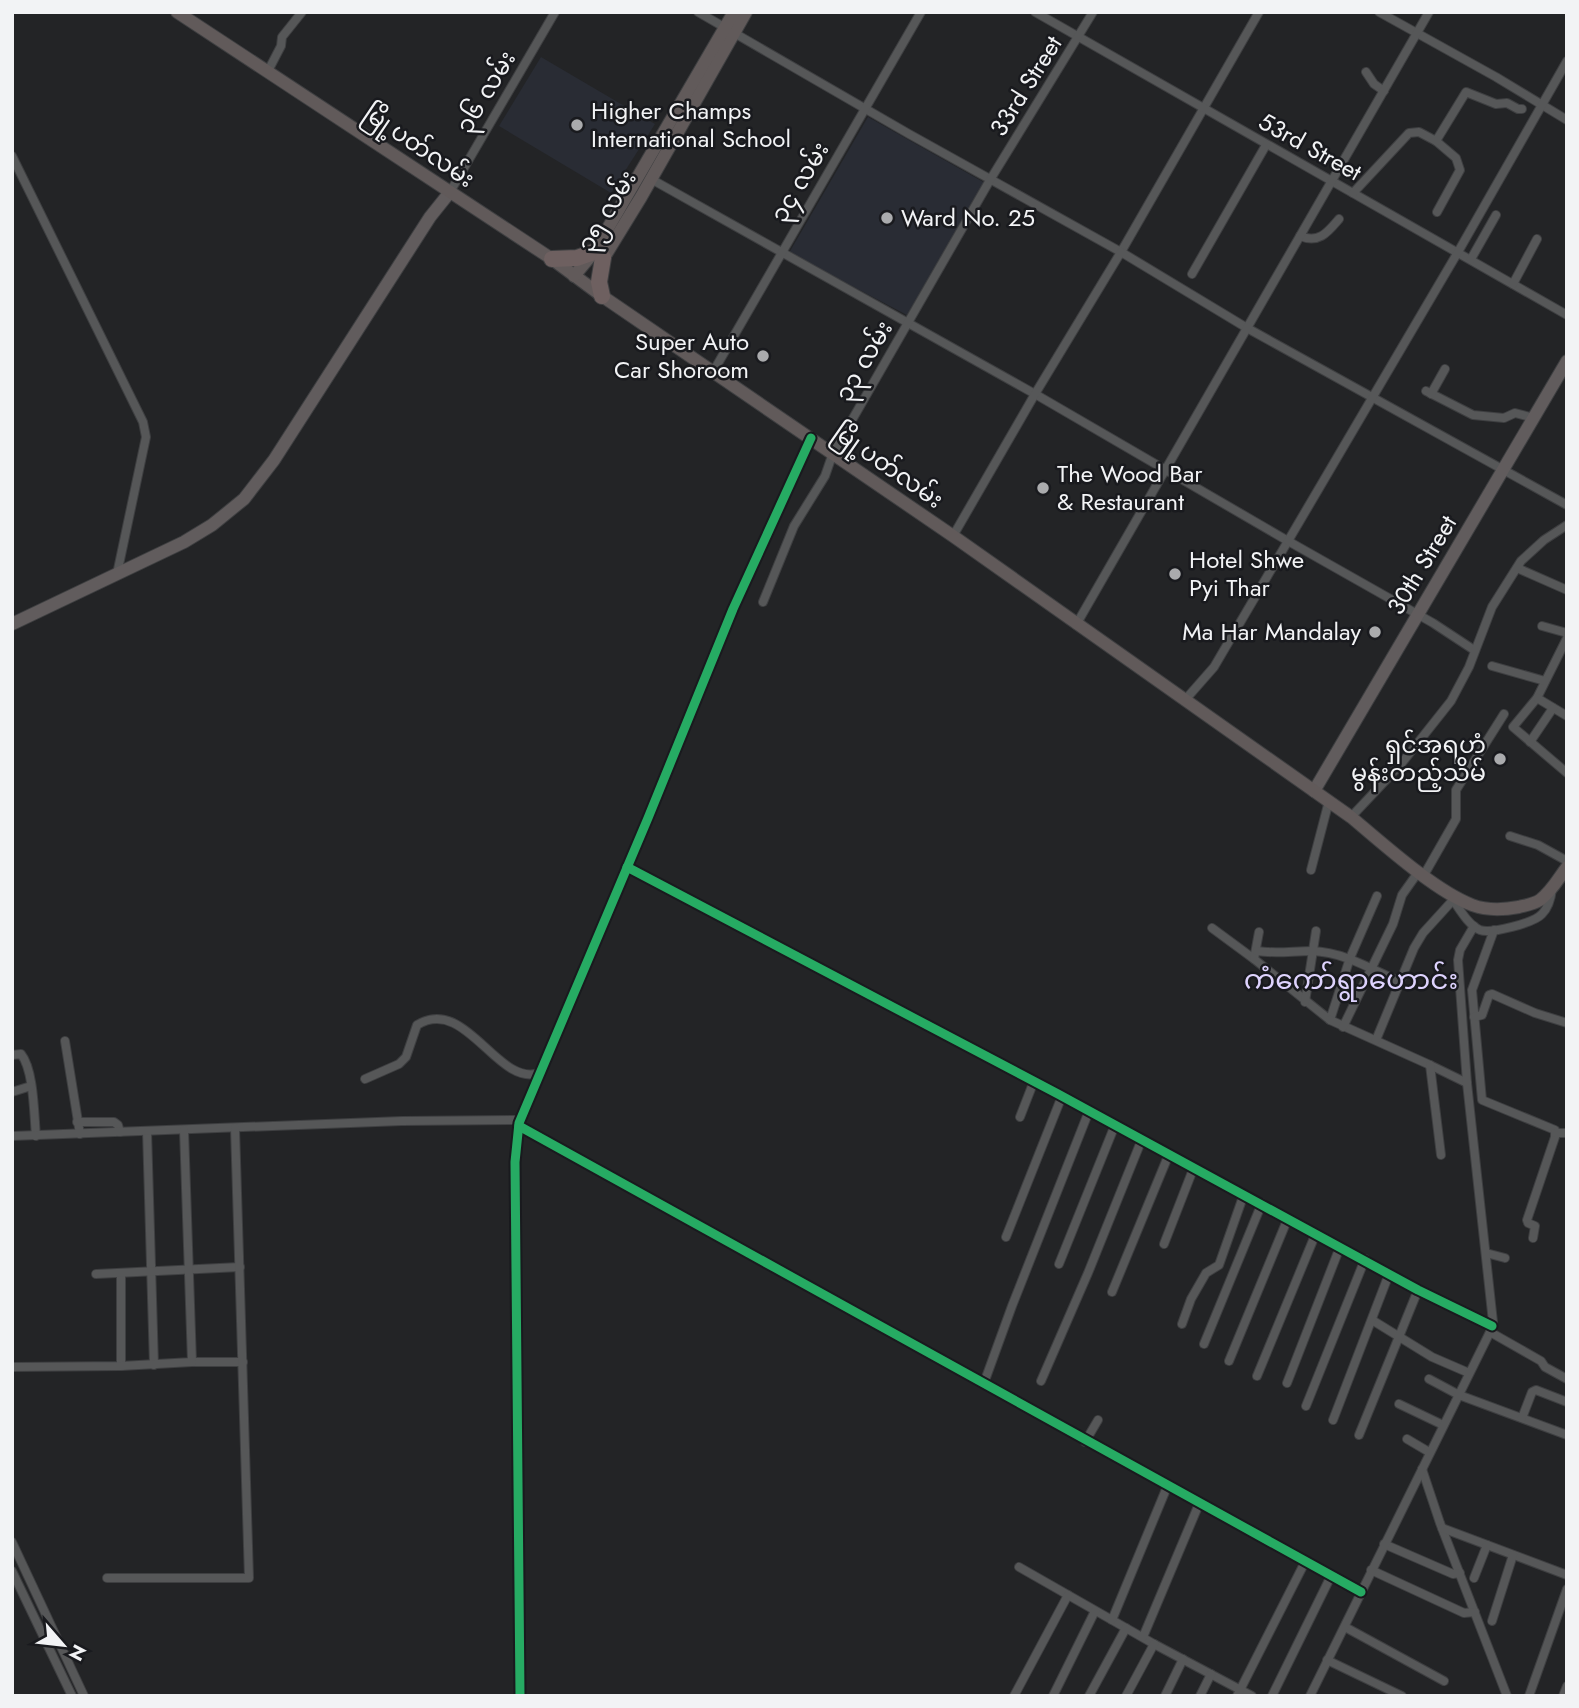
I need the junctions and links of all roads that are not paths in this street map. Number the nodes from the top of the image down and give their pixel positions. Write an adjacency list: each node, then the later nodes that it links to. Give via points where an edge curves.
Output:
1 (177, 12): 17 (main road, မြို့ပတ်လမ်း)
2 (302, 12): 17 (street, via 282,37)
3 (555, 12): 31 (street, ၃၆ လမ်း)
4 (698, 12): 13 (street)
5 (734, 12): 13 (main road)
6 (746, 12): 13 (main road, ၃၅ လမ်း)
7 (921, 12): 21 (street, ၃၄ လမ်း)
8 (1035, 12): 15 (street, 53rd Street)
9 (1094, 12): 15 (street, 33rd Street)
10 (1259, 12): 23 (street)
11 (1379, 12): 14 (street)
12 (1429, 12): 14 (street)
13 (731, 29): 21 (street); 28 (main road, ၃၅ လမ်း); 33 (main road)
14 (1418, 33): 19 (street); 20 (street)
15 (1078, 38): 23 (street, 53rd Street); 29 (street, 33rd Street)
16 (1567, 61): 20 (street)
17 (268, 71): 31 (main road, မြို့ပတ်လမ်း)
18 (1366, 72): 19 (street)
19 (1384, 91): 30 (street)
20 (1542, 105): 24 (street); 40 (street)
21 (865, 108): 29 (street); 41 (street, ၃၄ လမ်း)
22 (1522, 109): 25 (street, via 1466,92)
23 (1205, 110): 26 (street, 53rd Street); 39 (street)
24 (1567, 120)
25 (1436, 141): 32 (street, via 1409,132); 34 (street, via 1456,158 1460,170)
26 (1266, 145): 30 (street, 53rd Street); 45 (street)
27 (12, 156): 68 (street, via 143,422 146,437)
28 (651, 179): 33 (main road, ၃၅ လမ်း); 41 (street)
29 (990, 180): 39 (street); 51 (street, ၃၃ လမ်း)
30 (1332, 182): 32 (street, 53rd Street); 37 (street)
31 (450, 192): 43 (main road, မြို့ပတ်လမ်း); 68 (street, via 244,499 184,542)
32 (1353, 193): 40 (street, 53rd Street)
33 (631, 202): 42 (main road)
34 (1437, 212)
35 (1496, 215): 44 (street)
36 (1339, 219): 37 (street, via 1325,235 1315,239)
37 (1300, 236): 52 (street)
38 (1537, 239): 47 (street)
39 (1121, 252): 52 (street); 56 (street)
40 (1458, 252): 44 (street, 53rd Street); 57 (street)
41 (781, 253): 51 (street); 55 (street, ၃၄ လမ်း)
42 (599, 255): 43 (highway); 46 (main road); 48 (main road, ၃၅ လမ်း); 49 (highway)
43 (552, 259): 46 (main road, မြို့ပတ်လမ်း)
44 (1471, 259): 47 (street, 53rd Street)
45 (1192, 274)
46 (574, 276): 48 (main road, မြို့ပတ်လမ်း)
47 (1513, 284): 50 (street, 53rd Street)
48 (587, 285): 49 (main road, မြို့ပတ်လမ်း)
49 (602, 296): 55 (main road, မြို့ပတ်လမ်း)
50 (1567, 315)
51 (908, 323): 56 (street); 60 (street, ၃၃ လမ်း)
52 (1247, 328): 57 (street); 61 (street)
53 (1567, 361): 58 (street, 30th Street)
54 (1444, 369): 58 (street, via 1428,393 1473,415 1504,418 1515,413)
55 (713, 372): 59 (main road, မြို့ပတ်လမ်း)
56 (1035, 394): 61 (street); 65 (street)
57 (1373, 397): 62 (street); 66 (street)
58 (1534, 418): 62 (street, 30th Street)
59 (811, 439): 60 (main road, မြို့ပတ်လမ်း); 91 (street, via 733,609)
60 (833, 453): 65 (main road, မြို့ပတ်လမ်း); 70 (street, ၃၃ လမ်း, via 825,476 794,526)
61 (1165, 469): 66 (street); 73 (street)
62 (1504, 469): 63 (street); 71 (street, 30th Street)
63 (1567, 505)
64 (1567, 525): 67 (street, via 1537,546)
65 (953, 536): 73 (main road, မြို့ပတ်လမ်း)
66 (1288, 541): 71 (street); 80 (street, via 1214,667)
67 (1517, 568): 69 (street); 76 (street, via 1492,607)
68 (117, 574): 72 (street)
69 (1567, 590)
70 (763, 602)
71 (1417, 615): 76 (street); 86 (street, 30th Street)
72 (12, 624)
73 (1076, 625): 80 (main road, မြို့ပတ်လမ်း)
74 (1542, 626): 75 (street)
75 (1567, 636): 78 (street)
76 (1474, 650): 88 (street, via 1451,701 1424,738)
77 (1492, 666): 78 (street)
78 (1545, 681): 79 (street)
79 (1537, 698): 81 (street); 84 (street, via 1513,725)
80 (1185, 700): 86 (main road, မြို့ပတ်လမ်း)
81 (1553, 708): 83 (street); 84 (street)
82 (1504, 714): 94 (street, via 1456,790 1456,819)
83 (1567, 716)
84 (1530, 742): 85 (street)
85 (1567, 773)
86 (1314, 791): 87 (main road, မြို့ပတ်လမ်း)
87 (1329, 801): 88 (main road, မြို့ပတ်လမ်း); 93 (street)
88 (1351, 817): 94 (main road, မြို့ပတ်လမ်း)
89 (1510, 836): 90 (street)
90 (1567, 861)
91 (627, 867): 117 (street); 119 (street)
92 (1567, 867): 95 (main road, မြို့ပတ်လမ်း)
93 (1311, 870)
94 (1421, 873): 96 (main road, မြို့ပတ်လမ်း); 106 (street, via 1402,895)
95 (1552, 889): 96 (main road, မြို့ပတ်လမ်း, via 1529,905 1496,909); 100 (street, via 1541,916)
96 (1449, 895): 98 (street); 107 (street, via 1414,947)
97 (1377, 896): 105 (street)
98 (1474, 926): 100 (street); 120 (street, via 1458,960)
99 (1212, 928): 104 (street)
100 (1494, 930): 109 (street, via 1472,990)
101 (1316, 931): 103 (street)
102 (1259, 932): 104 (street)
103 (1312, 951): 104 (street); 105 (street); 108 (street)
104 (1255, 955): 108 (street)
105 (1350, 958): 106 (street); 110 (street)
106 (1371, 969): 107 (street); 112 (street)
107 (1400, 982): 113 (street)
108 (1306, 1002): 110 (street)
109 (1474, 1017): 111 (street, via 1482,1015 1492,994); 133 (street, via 1482,1100 1551,1127)
110 (1330, 1020): 112 (street)
111 (1567, 1023)
112 (1343, 1027): 113 (street)
113 (1376, 1040): 116 (street)
114 (65, 1041): 126 (street)
115 (12, 1055): 121 (street, via 21,1054 25,1059)
116 (1430, 1065): 120 (street); 140 (street)
117 (539, 1073): 118 (street, via 522,1073 463,1028 433,1017 417,1025 399,1064); 127 (street)
118 (365, 1079)
119 (1034, 1081): 123 (street); 125 (street)
120 (1467, 1083): 150 (street)
121 (31, 1086): 122 (street); 137 (street)
122 (12, 1092)
123 (1062, 1096): 124 (street); 146 (street)
124 (1089, 1111): 128 (street); 179 (street)
125 (1020, 1117)
126 (77, 1122): 132 (street, via 114,1122); 135 (street)
127 (519, 1123): 129 (street, via 402,1121); 179 (street); 230 (street, via 515,1175)
128 (1115, 1125): 138 (street); 153 (street)
129 (235, 1128): 130 (street); 154 (street)
130 (184, 1130): 131 (street); 155 (street)
131 (147, 1131): 132 (street); 156 (street)
132 (120, 1132): 135 (street)
133 (1555, 1133): 134 (street); 147 (street, via 1527,1220 1535,1226)
134 (1567, 1133)
135 (80, 1134): 137 (street)
136 (12, 1136): 137 (street)
137 (36, 1136)
138 (1142, 1139): 139 (street); 177 (street)
139 (1169, 1154): 141 (street); 161 (street)
140 (1441, 1155)
141 (1194, 1167): 142 (street); 148 (street)
142 (1244, 1194): 143 (street); 163 (street, via 1219,1265 1206,1273)
143 (1262, 1203): 144 (street); 166 (street)
144 (1288, 1217): 145 (street); 167 (street)
145 (1316, 1233): 149 (street); 174 (street)
146 (1006, 1237)
147 (1533, 1238)
148 (1164, 1244)
149 (1340, 1247): 152 (street); 178 (street)
150 (1486, 1253): 151 (street); 164 (street)
151 (1504, 1258)
152 (1365, 1259): 159 (street); 183 (street)
153 (1059, 1264)
154 (240, 1267): 155 (street); 169 (street)
155 (189, 1269): 156 (street); 168 (street)
156 (150, 1272): 157 (street); 170 (street)
157 (121, 1273): 158 (street); 171 (street)
158 (96, 1274)
159 (1389, 1274): 160 (street); 162 (street)
160 (1418, 1290): 164 (street); 165 (street)
161 (1112, 1292)
162 (1371, 1320): 165 (street); 186 (street)
163 (1182, 1324)
164 (1491, 1329): 173 (street); 176 (street)
165 (1399, 1337): 173 (street); 188 (street)
166 (1204, 1344)
167 (1229, 1360)
168 (192, 1362): 169 (street); 170 (street)
169 (243, 1362): 208 (street, via 249,1578)
170 (154, 1364): 171 (street)
171 (121, 1366): 172 (street)
172 (12, 1367)
173 (1469, 1373): 180 (street)
174 (1257, 1376)
175 (1429, 1379): 180 (street)
176 (1567, 1379)
177 (1041, 1381)
178 (1287, 1382)
179 (984, 1383): 191 (street)
180 (1459, 1395): 184 (street); 187 (street)
181 (1567, 1402): 184 (street, via 1536,1390)
182 (1399, 1404): 187 (street)
183 (1306, 1406)
184 (1522, 1418): 189 (street)
185 (1098, 1420): 191 (street)
186 (1333, 1420)
187 (1443, 1425): 192 (street)
188 (1359, 1435)
189 (1567, 1435)
190 (1407, 1439): 192 (street)
191 (1085, 1442): 194 (street)
192 (1429, 1452): 193 (street)
193 (1422, 1469): 196 (street); 198 (street)
194 (1167, 1487): 195 (street); 215 (street)
195 (1199, 1504): 201 (street); 219 (street)
196 (1442, 1528): 199 (street); 205 (street)
197 (12, 1542): 229 (street)
198 (1384, 1544): 203 (street); 205 (street)
199 (1487, 1545): 200 (street); 209 (street)
200 (1513, 1555): 206 (street); 216 (street)
201 (1305, 1562): 207 (street); 226 (street)
202 (1019, 1567): 212 (street)
203 (1371, 1570): 211 (street); 214 (street, via 1464,1613)
204 (12, 1571): 228 (street)
205 (1460, 1573): 214 (street)
206 (1567, 1575)
207 (1331, 1576): 211 (street); 238 (street)
208 (107, 1578)
209 (1474, 1578)
210 (1567, 1589): 241 (street)
211 (1361, 1592): 217 (street)
212 (1068, 1595): 213 (street); 231 (street)
213 (1095, 1611): 215 (street); 232 (street)
214 (1475, 1612): 227 (street)
215 (1112, 1620): 218 (street)
216 (1492, 1622)
217 (1345, 1627): 222 (street); 224 (street)
218 (1126, 1628): 219 (street); 233 (street)
219 (1143, 1637): 220 (street)
220 (1154, 1644): 221 (street); 234 (street)
221 (1183, 1659): 223 (street); 235 (street)
222 (1327, 1660): 239 (street); 240 (street)
223 (1211, 1674): 226 (street); 236 (street)
224 (1444, 1681)
225 (1567, 1686): 242 (street)
226 (1239, 1693): 237 (street)
227 (1506, 1695)
228 (72, 1696)
229 (84, 1696)
230 (520, 1696)
231 (1014, 1696)
232 (1053, 1696)
233 (1089, 1696)
234 (1126, 1696)
235 (1165, 1696)
236 (1200, 1696)
237 (1252, 1696)
238 (1272, 1696)
239 (1310, 1696)
240 (1402, 1696)
241 (1529, 1696)
242 (1563, 1696)

